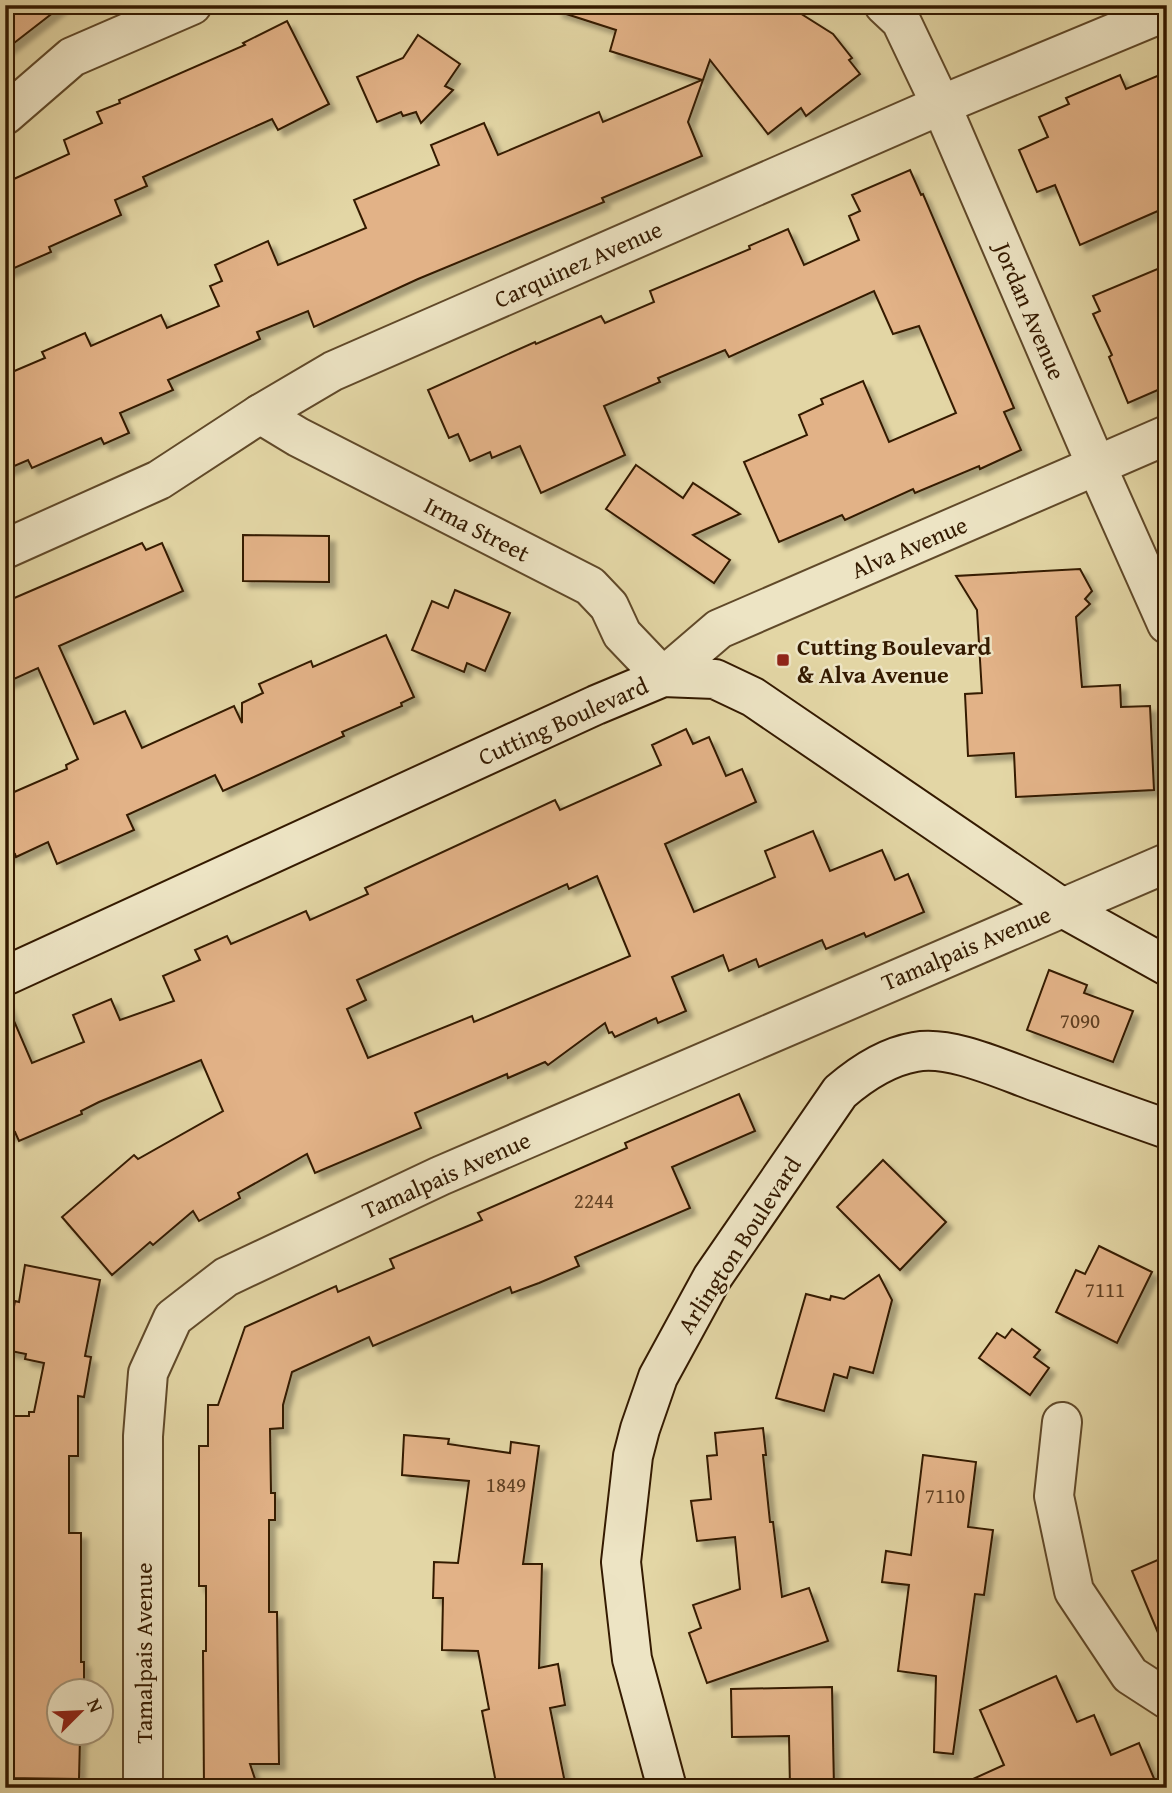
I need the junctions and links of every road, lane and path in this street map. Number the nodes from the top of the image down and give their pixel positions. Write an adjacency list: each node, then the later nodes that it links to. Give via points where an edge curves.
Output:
1 (192, 5): 5 (street, via 72,57)
2 (884, 5): 4 (street, Jordan Avenue, via 901,21)
3 (1167, 11): 4 (street, Carquinez Avenue)
4 (941, 105): 6 (street, Carquinez Avenue, via 332,371); 8 (street, Jordan Avenue)
5 (5, 115)
6 (260, 414): 9 (street, Carquinez Avenue, via 159,480); 11 (street, Irma Street, via 590,586 609,606 622,634)
7 (1167, 435): 8 (street, Alva Avenue)
8 (1097, 467): 10 (street, Jordan Avenue); 11 (street, Alva Avenue, via 719,629)
9 (5, 549)
10 (1167, 624)
11 (663, 677): 13 (street, Cutting Boulevard, via 715,679 753,696); 15 (street, Cutting Boulevard)
12 (1167, 863): 13 (street, Tamalpais Avenue)
13 (1061, 907): 14 (street, Cutting Boulevard); 19 (street, Tamalpais Avenue, via 427,1182 226,1277 173,1318 148,1373 145,1411)
14 (1167, 966)
15 (5, 976)
16 (1167, 1129): 20 (street, Arlington Boulevard, via 944,1052 917,1051 886,1060 840,1092 712,1278 658,1377 633,1456 621,1562 632,1659)
17 (1062, 1422): 18 (street, via 1054,1496 1074,1591 1130,1675)
18 (1167, 1699)
19 (143, 1788)
20 (667, 1788)

